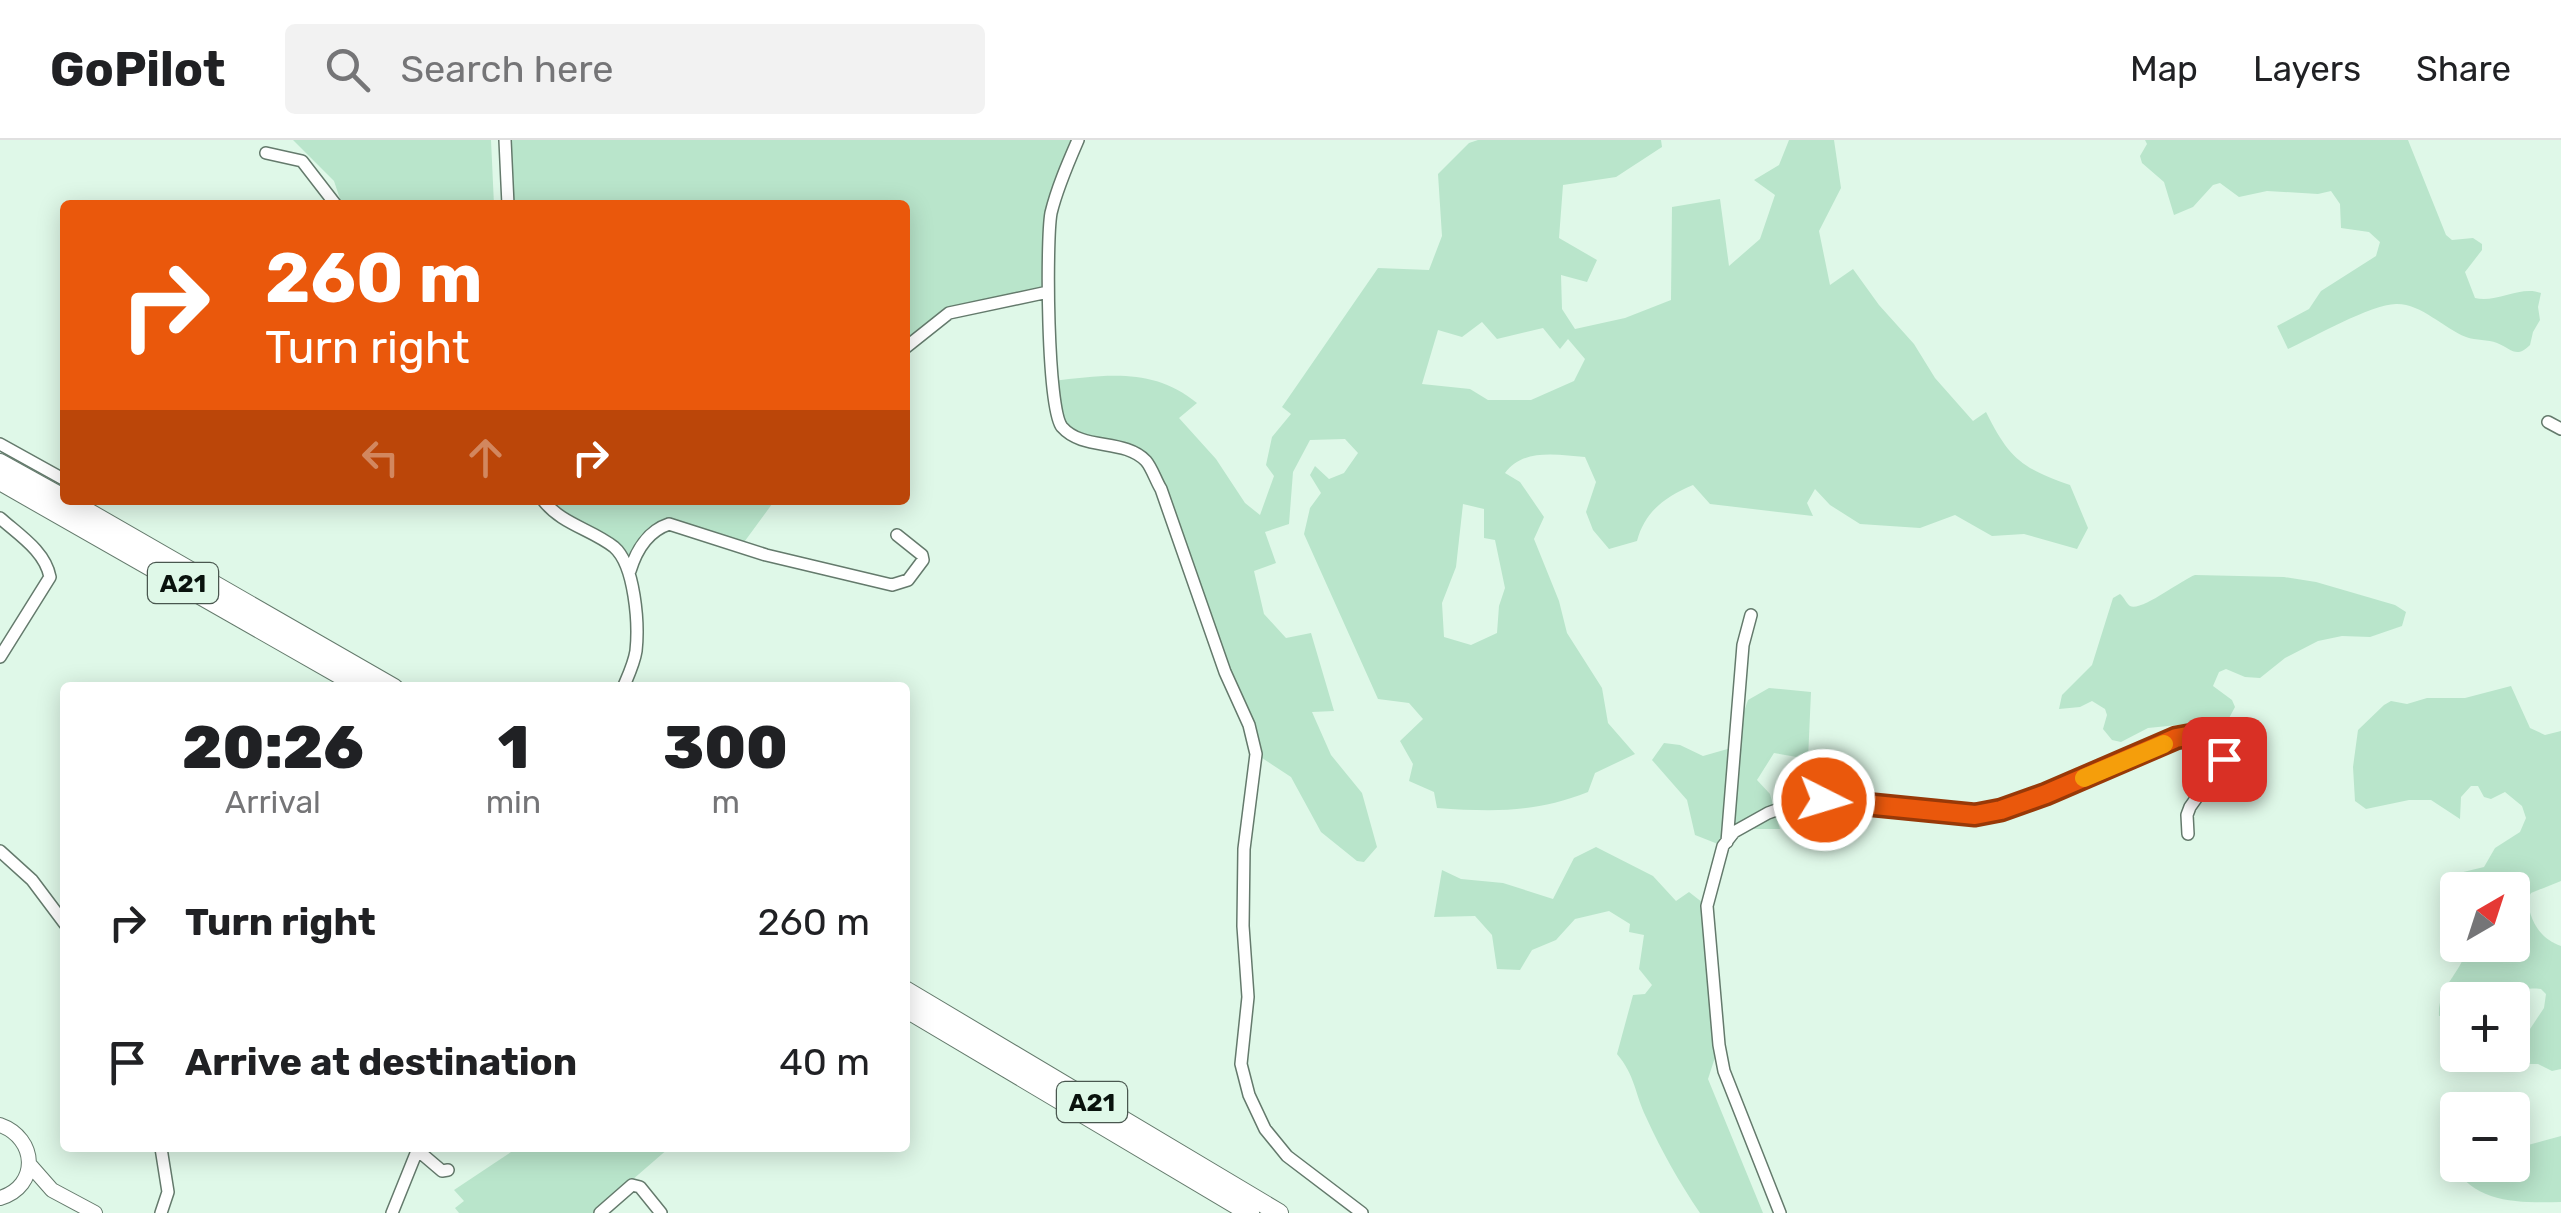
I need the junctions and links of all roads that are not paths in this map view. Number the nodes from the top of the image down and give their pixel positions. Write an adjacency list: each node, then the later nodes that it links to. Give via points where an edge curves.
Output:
1 (506, 140): 5 (street)
2 (1078, 140): 6 (street, via 1051,214)
3 (266, 153): 4 (street, via 302,161)
4 (332, 200)
5 (508, 200)
6 (1048, 292): 7 (street, via 949,313); 49 (street, via 1058,423 1073,438 1146,460 1249,725 1256,754 1244,850 1248,997 1241,1064 1249,1096 1287,1156)
7 (910, 344)
8 (2548, 422): 9 (street)
9 (2561, 429)
10 (0, 444): 12 (street)
11 (0, 463): 14 (highway, A21)
12 (60, 477)
13 (0, 481): 22 (highway, A21)
14 (60, 496)
15 (76, 505): 23 (highway, A21)
16 (547, 505): 19 (street, via 609,544)
17 (0, 518): 21 (street, via 40,554 50,577)
18 (897, 535): 19 (street, via 923,560 908,580 892,586 670,524 644,542)
19 (630, 571): 24 (street, via 636,651)
20 (1750, 615): 27 (street)
21 (0, 657)
22 (352, 682)
23 (384, 682)
24 (625, 682)
25 (2188, 834): 27 (street, via 2190,807 2224,759 2225,746 2216,737 2176,738 2001,810 1956,815 1824,800 1796,803 1754,820)
26 (0, 842): 29 (street)
27 (1726, 842): 50 (street, via 1707,906 1719,1044)
28 (0, 852): 29 (street)
29 (17, 867): 30 (street)
30 (60, 917)
31 (910, 993): 48 (highway, A21)
32 (910, 1011): 47 (highway, A21)
33 (0, 1125): 37 (main road, via 24,1141)
34 (162, 1152): 43 (street, via 168,1192)
35 (415, 1152): 44 (street)
36 (420, 1152): 38 (street)
37 (30, 1165): 39 (main road); 40 (main road)
38 (448, 1170)
39 (16, 1190): 40 (main road); 41 (main road)
40 (52, 1190): 42 (main road)
41 (0, 1198)
42 (95, 1213)
43 (161, 1213)
44 (392, 1213)
45 (600, 1213): 46 (street, via 632,1185)
46 (661, 1213)
47 (1250, 1213)
48 (1279, 1213)
49 (1362, 1213)
50 (1780, 1213)

